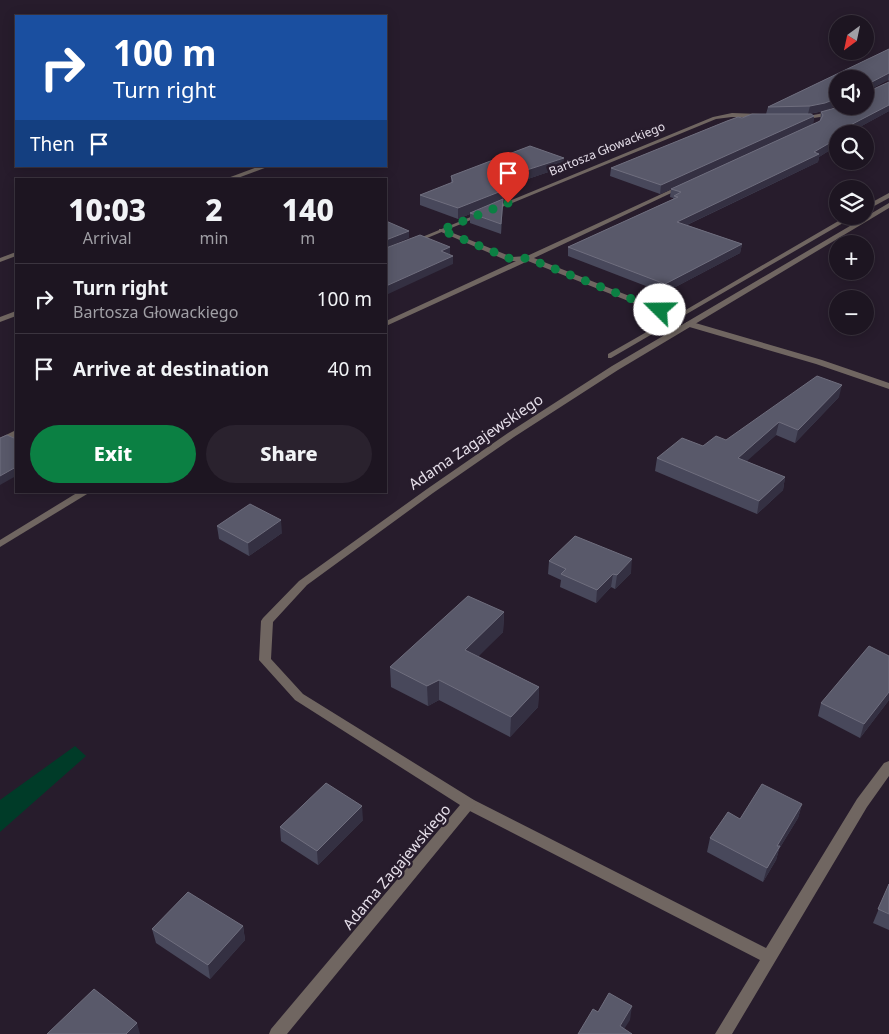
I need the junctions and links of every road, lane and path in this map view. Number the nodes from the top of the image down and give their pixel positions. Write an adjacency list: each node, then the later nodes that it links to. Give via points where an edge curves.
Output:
1 (829, 114): 4 (street)
2 (765, 116): 13 (street, Bartosza Głowackiego, via 715,118)
3 (794, 118): 4 (street)
4 (812, 118): 5 (street)
5 (818, 123)
6 (264, 167): 7 (street)
7 (231, 178)
8 (688, 184): 16 (street)
9 (889, 195): 10 (street)
10 (874, 204)
11 (889, 205): 22 (street, Adama Zagajewskiego)
12 (836, 225): 19 (street)
13 (441, 230): 14 (street, Bartosza Głowackiego); 16 (street, via 511,259)
14 (404, 245)
15 (15, 254): 17 (street)
16 (527, 258): 19 (street); 21 (street)
17 (0, 260)
18 (15, 313): 20 (street)
19 (676, 317): 23 (street)
20 (0, 320)
21 (387, 324)
22 (689, 324): 24 (street); 30 (street, Adama Zagajewskiego, via 591,383 430,491 303,583 267,621 265,660 299,697)
23 (611, 356)
24 (889, 386)
25 (15, 434): 26 (street)
26 (0, 442)
27 (84, 493): 28 (street)
28 (0, 544)
29 (889, 766): 31 (street, via 862,803)
30 (470, 804): 31 (street); 32 (street, Adama Zagajewskiego)
31 (769, 957): 33 (street)
32 (277, 1034)
33 (723, 1034)

